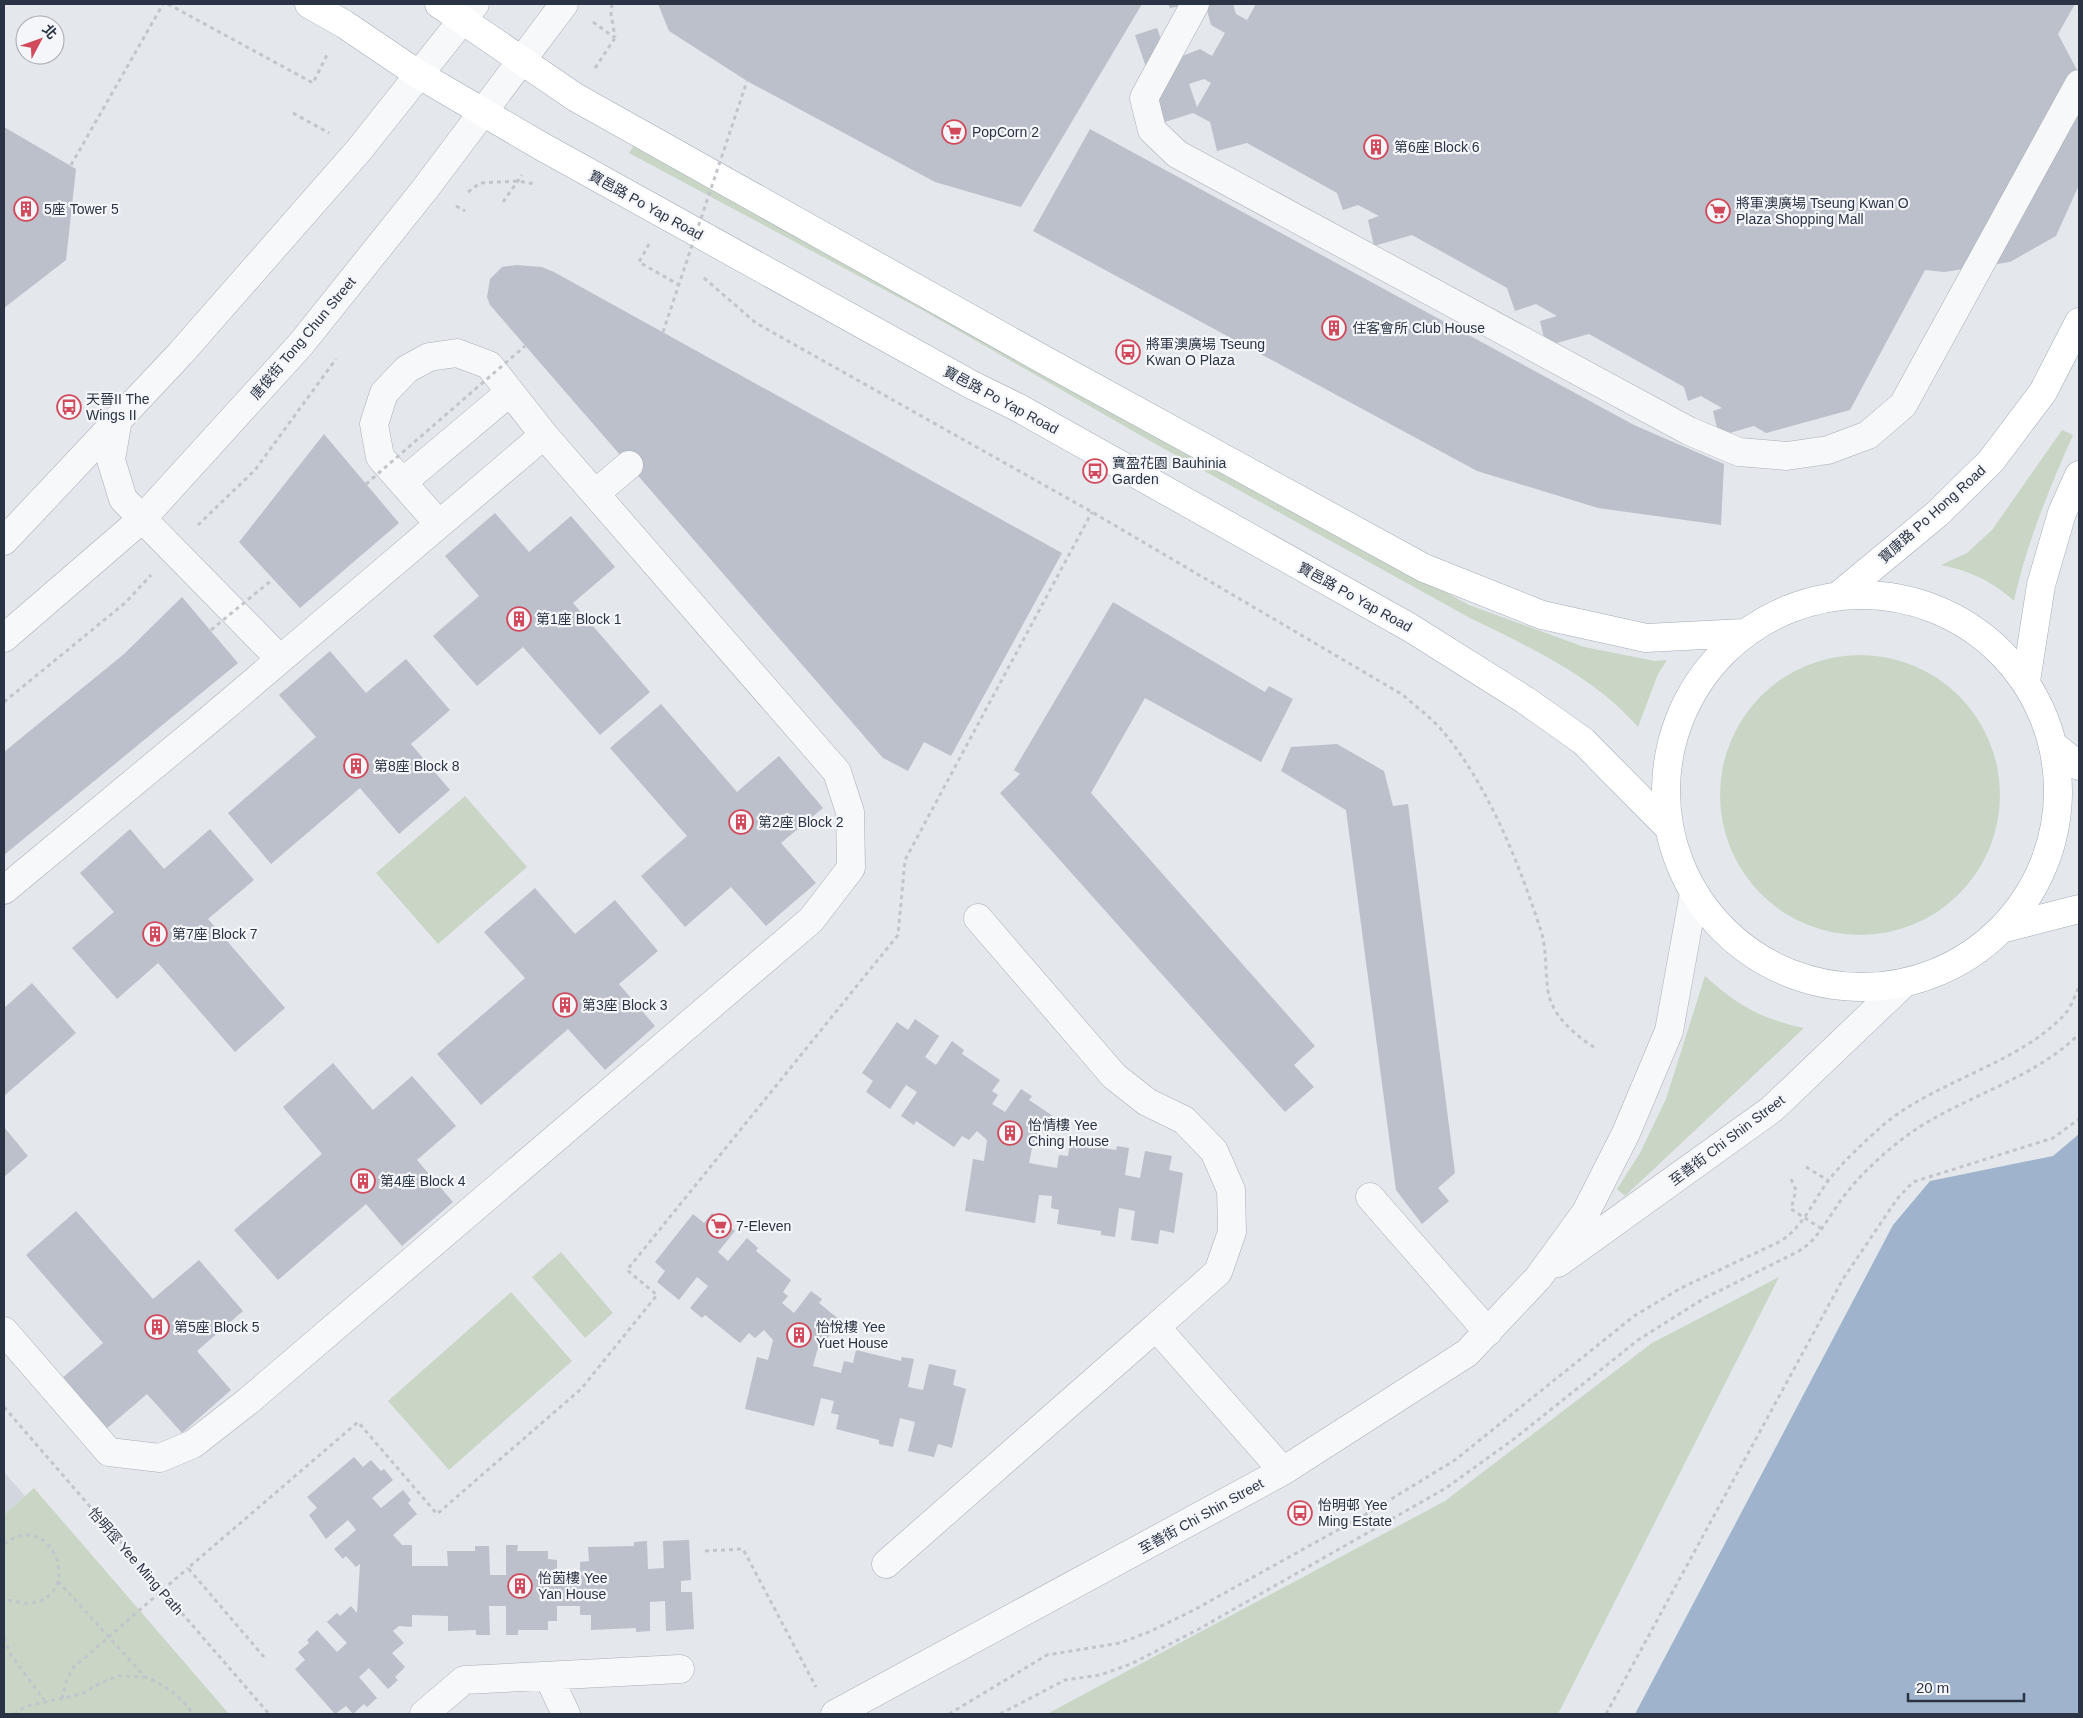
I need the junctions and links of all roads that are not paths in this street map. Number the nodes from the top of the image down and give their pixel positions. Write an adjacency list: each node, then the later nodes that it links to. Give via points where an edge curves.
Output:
1 (310, 4): 7 (main road, 寶邑路 Po Yap Road)
2 (440, 4): 5 (main road, 寶邑路 Po Yap Road)
3 (564, 4): 6 (street, 唐俊街 Tong Chun Street)
4 (1195, 4): 8 (street, via 1144,98 1152,130 1177,154 1689,432 1739,452 1787,456 1828,450 1868,435 1903,405)
5 (469, 12): 6 (main road, 寶邑路 Po Yap Road); 7 (street)
6 (522, 61): 9 (street, 唐俊街 Tong Chun Street); 22 (main road, 寶邑路 Po Yap Road, via 584,102 1424,568 1542,615 1646,638)
7 (418, 74): 9 (main road, 寶邑路 Po Yap Road); 12 (street, via 359,150 180,354)
8 (2079, 84)
9 (484, 112): 18 (street, 唐俊街 Tong Chun Street, via 301,344); 28 (main road, 寶邑路 Po Yap Road, via 1409,627 1525,700 1583,741)
10 (2079, 322): 21 (main road, 寶康路 Po Hong Road, via 2043,392 1991,461 1937,514)
11 (510, 392): 13 (street); 16 (street); 16 (street, via 489,365 457,353 429,357 407,369 384,394 374,424 380,457)
12 (118, 419): 18 (street, via 111,460 123,499); 20 (street)
13 (544, 435): 17 (street); 19 (street)
14 (629, 465): 17 (street)
15 (2079, 475): 25 (main road, via 2062,513 2041,585)
16 (403, 482): 19 (street)
17 (596, 493): 38 (street, via 837,772 850,812 851,868 810,920 247,1402 193,1444 160,1458 109,1452)
18 (142, 519): 23 (street, 唐俊街 Tong Chun Street); 24 (street)
19 (438, 524): 24 (street)
20 (4, 541)
21 (1839, 596): 22 (main road, 寶邑路 Po Yap Road, via 1798,605); 25 (main road, 寶邑路 Po Yap Road, via 1892,597 1944,612 1989,641)
22 (1744, 633): 28 (main road, 寶邑路 Po Yap Road, via 1710,666 1694,689 1677,724 1668,760 1666,795)
23 (4, 638)
24 (279, 658): 29 (street)
25 (2026, 681): 26 (main road, 寶邑路 Po Yap Road)
26 (2053, 744): 27 (main road); 33 (main road, 寶邑路 Po Yap Road, via 2059,794 2053,843 2034,889)
27 (2079, 766)
28 (1669, 828): 30 (main road, 寶邑路 Po Yap Road, via 1676,854)
29 (4, 890)
30 (1694, 893): 34 (main road, 寶邑路 Po Yap Road, via 1733,939 1788,973 1842,988); 36 (street, 至善街 Chi Shin Street, via 1669,1031 1626,1134 1586,1212)
31 (2079, 909): 33 (main road, 寶邑路 Po Yap Road)
32 (978, 918): 37 (street, via 1114,1076 1148,1102 1184,1120 1214,1151 1231,1190 1232,1232 1218,1272)
33 (2005, 928): 34 (main road, 寶邑路 Po Yap Road, via 1974,954 1940,973)
34 (1902, 985): 36 (street, 至善街 Chi Shin Street, via 1772,1109)
35 (1370, 1197): 39 (street)
36 (1538, 1278): 39 (street, 至善街 Chi Shin Street)
37 (1156, 1327): 40 (street); 41 (street)
38 (4, 1331)
39 (1488, 1332): 40 (street, 至善街 Chi Shin Street, via 1467,1353)
40 (1283, 1471): 46 (street, 至善街 Chi Shin Street)
41 (886, 1564)
42 (680, 1669): 43 (street)
43 (548, 1676): 44 (street, via 464,1680); 45 (street)
44 (424, 1714)
45 (566, 1714)
46 (836, 1714)

